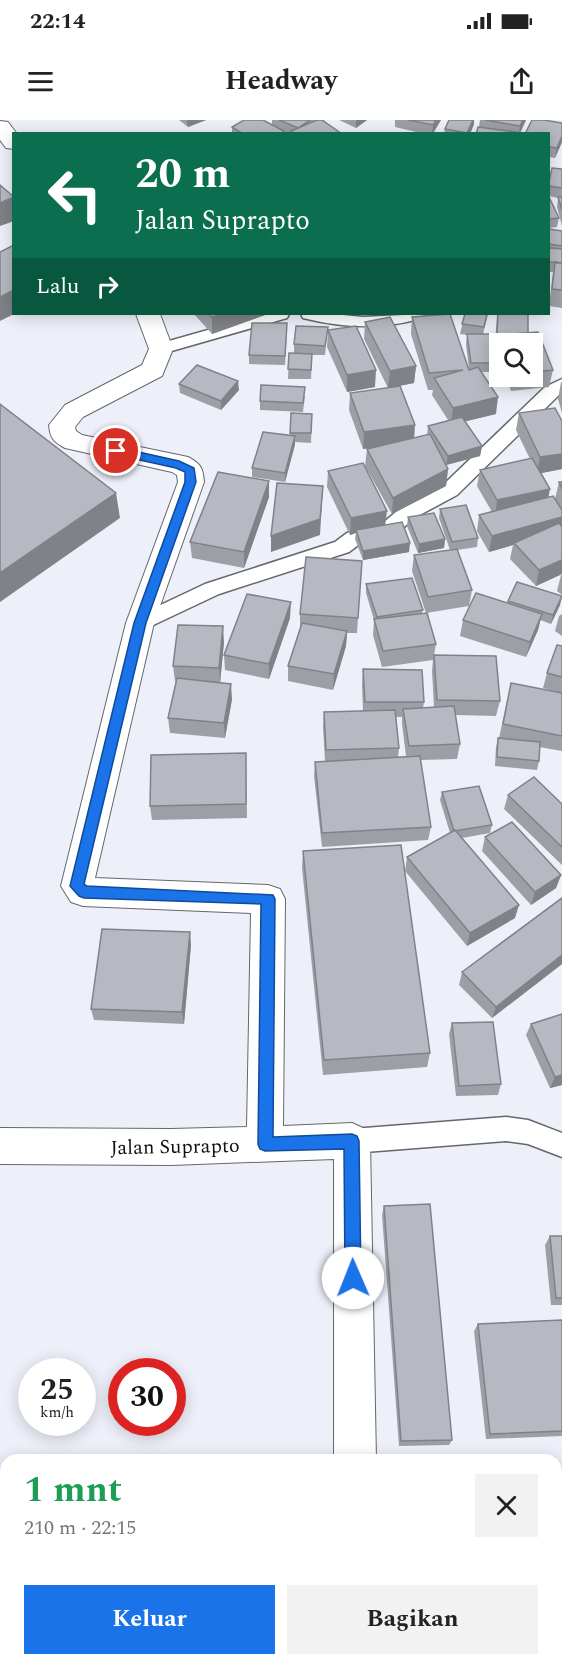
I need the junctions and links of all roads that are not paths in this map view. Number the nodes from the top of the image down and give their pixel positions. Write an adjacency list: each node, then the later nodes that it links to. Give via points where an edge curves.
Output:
1 (0, 127): 2 (street)
2 (12, 141)
3 (148, 315): 7 (street)
4 (277, 315): 7 (lane)
5 (314, 315): 6 (lane, via 352,322)
6 (412, 315)
7 (161, 348): 9 (street, via 153,370 74,411 62,425 63,435 74,442 190,470 191,482)
8 (562, 385): 9 (lane, via 544,397 450,490 409,512 391,527 354,538 342,548 212,589)
9 (140, 623): 11 (street, via 77,886 84,892 268,899)
10 (352, 1141): 11 (street, Jalan Suprapto); 12 (lane, Jalan Suprapto, via 506,1129 528,1132); 14 (street)
11 (265, 1144): 13 (street, Jalan Suprapto)
12 (562, 1145)
13 (0, 1146)
14 (355, 1454)

